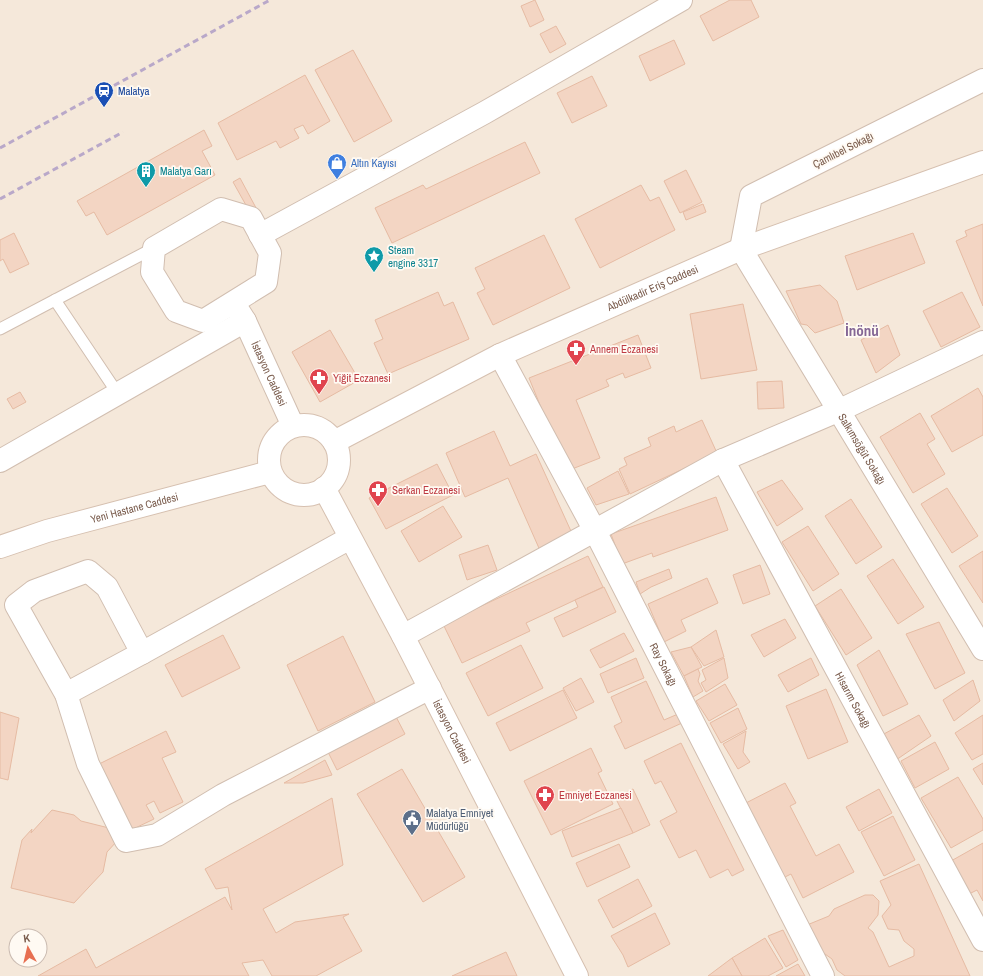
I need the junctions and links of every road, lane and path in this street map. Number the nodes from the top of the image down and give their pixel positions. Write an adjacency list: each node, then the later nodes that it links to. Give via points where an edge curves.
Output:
1 (681, 0): 4 (street)
2 (983, 80): 6 (street, Çamlıbel Sokağı, via 751,196)
3 (983, 162): 6 (street, Abdülkadir Eriş Caddesi)
4 (260, 235): 5 (street, via 251,218 221,209); 8 (street, via 270,253 266,282)
5 (154, 248): 7 (lane); 8 (street, via 152,272 176,311 203,321)
6 (742, 249): 12 (street, Abdülkadir Eriş Caddesi); 14 (street, Salkımsöğüt Sokağı)
7 (55, 300): 10 (lane); 13 (lane)
8 (233, 302): 9 (street, İstasyon Caddesi)
9 (245, 321): 13 (street); 15 (street, İstasyon Caddesi)
10 (0, 329)
11 (983, 342): 14 (street)
12 (500, 355): 16 (street, Abdülkadir Eriş Caddesi); 21 (street, Ray Sokağı)
13 (118, 394): 18 (street)
14 (840, 410): 17 (street); 25 (street, Salkımsöğüt Sokağı)
15 (293, 426): 16 (street, via 317,427 327,433); 19 (street, via 283,431 272,445 268,461)
16 (334, 442): 20 (street, via 339,465 335,476)
17 (723, 460): 21 (street); 29 (street, Hisarım Sokağı)
18 (0, 461)
19 (270, 472): 20 (street, via 285,490 296,494 307,495); 23 (street, Yeni Hastane Caddesi, via 47,531)
20 (324, 488): 22 (street, İstasyon Caddesi)
21 (595, 531): 24 (street); 31 (street, Ray Sokağı)
22 (350, 538): 24 (street, İstasyon Caddesi); 26 (street)
23 (0, 547)
24 (403, 636): 27 (street, İstasyon Caddesi)
25 (983, 649)
26 (142, 653): 28 (street); 28 (street, via 107,587 88,571 34,591 16,606)
27 (430, 688): 28 (street, via 223,795 156,835 126,841 88,764); 30 (street, İstasyon Caddesi)
28 (66, 694)
29 (983, 940)
30 (576, 976)
31 (823, 976)

